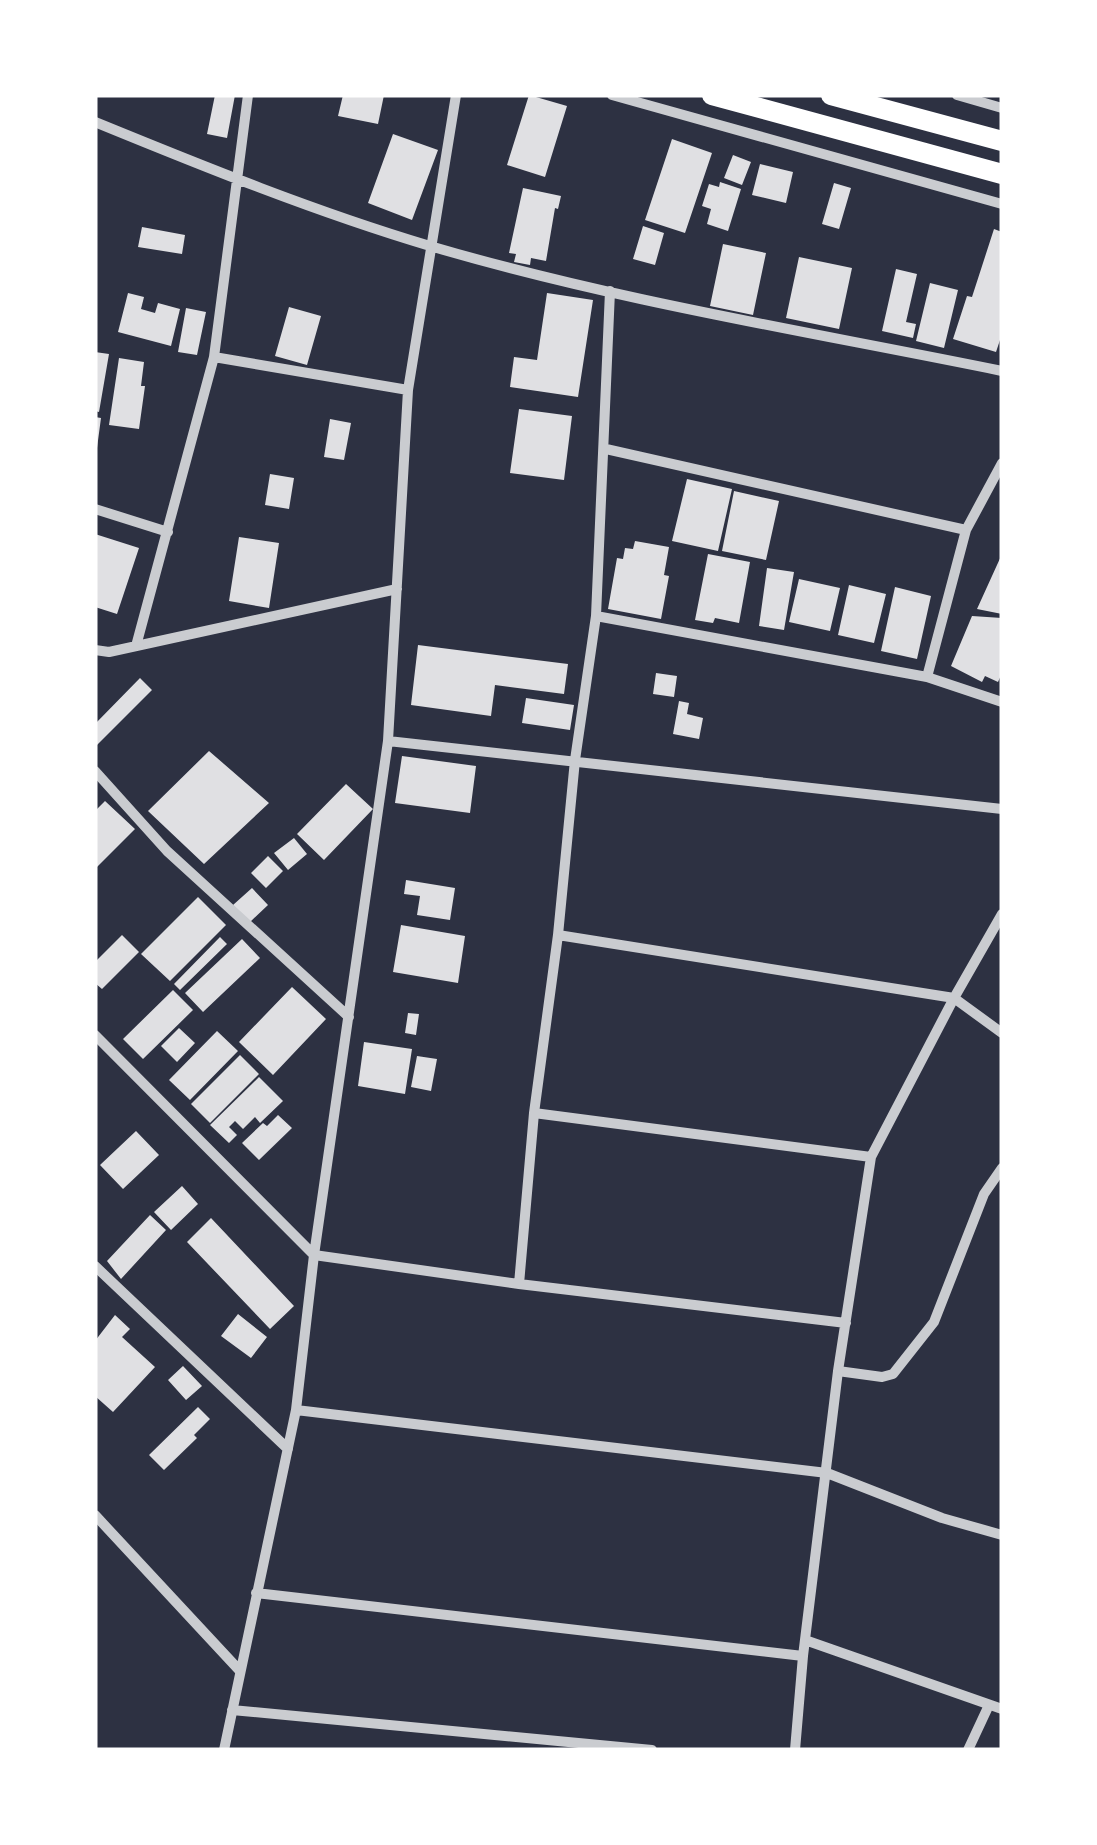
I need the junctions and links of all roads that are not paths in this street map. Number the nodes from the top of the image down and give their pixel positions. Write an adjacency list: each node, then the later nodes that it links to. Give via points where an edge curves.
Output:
1 (248, 95): 11 (street)
2 (456, 95): 13 (street)
3 (612, 95): 12 (street)
4 (712, 95): 10 (highway)
5 (831, 95): 9 (highway)
6 (957, 95): 7 (street)
7 (1002, 108)
8 (95, 122): 11 (street)
9 (1002, 141)
10 (1002, 174)
11 (235, 179): 13 (street); 15 (street)
12 (1002, 204)
13 (430, 246): 14 (street); 17 (street)
14 (610, 291): 16 (street); 18 (street)
15 (214, 356): 17 (street); 22 (street)
16 (1002, 371)
17 (408, 390): 23 (street)
18 (606, 450): 21 (street); 24 (street)
19 (1002, 463): 21 (street)
20 (95, 508): 22 (street)
21 (966, 530): 27 (street)
22 (168, 532): 25 (street)
23 (397, 590): 25 (street); 29 (street)
24 (596, 616): 27 (street); 30 (street)
25 (136, 646): 26 (street)
26 (95, 650)
27 (928, 677): 28 (street)
28 (1002, 702)
29 (388, 741): 30 (street); 36 (street)
30 (575, 760): 32 (street); 34 (street)
31 (95, 772): 36 (street, via 167,852)
32 (1002, 809)
33 (1002, 914): 35 (street)
34 (558, 935): 35 (street); 39 (street)
35 (954, 998): 37 (street); 40 (street)
36 (350, 1017): 42 (street)
37 (1002, 1033)
38 (95, 1035): 42 (street)
39 (534, 1114): 40 (street); 44 (street)
40 (871, 1156): 45 (street)
41 (1002, 1168): 46 (street, via 984,1194 934,1322 893,1374)
42 (314, 1256): 44 (street); 47 (street)
43 (95, 1266): 48 (street)
44 (519, 1284): 45 (street)
45 (846, 1323): 46 (street)
46 (838, 1371): 49 (street)
47 (296, 1410): 48 (street); 49 (street)
48 (288, 1449): 52 (street)
49 (827, 1473): 51 (street); 53 (street)
50 (95, 1515): 55 (street)
51 (1002, 1536)
52 (256, 1593): 54 (street); 55 (street)
53 (805, 1640): 54 (street); 56 (street)
54 (803, 1656): 61 (street)
55 (240, 1671): 58 (street)
56 (988, 1706): 57 (street); 62 (street)
57 (1002, 1709)
58 (232, 1710): 59 (street); 60 (street)
59 (224, 1750)
60 (652, 1750)
61 (795, 1750)
62 (968, 1750)

